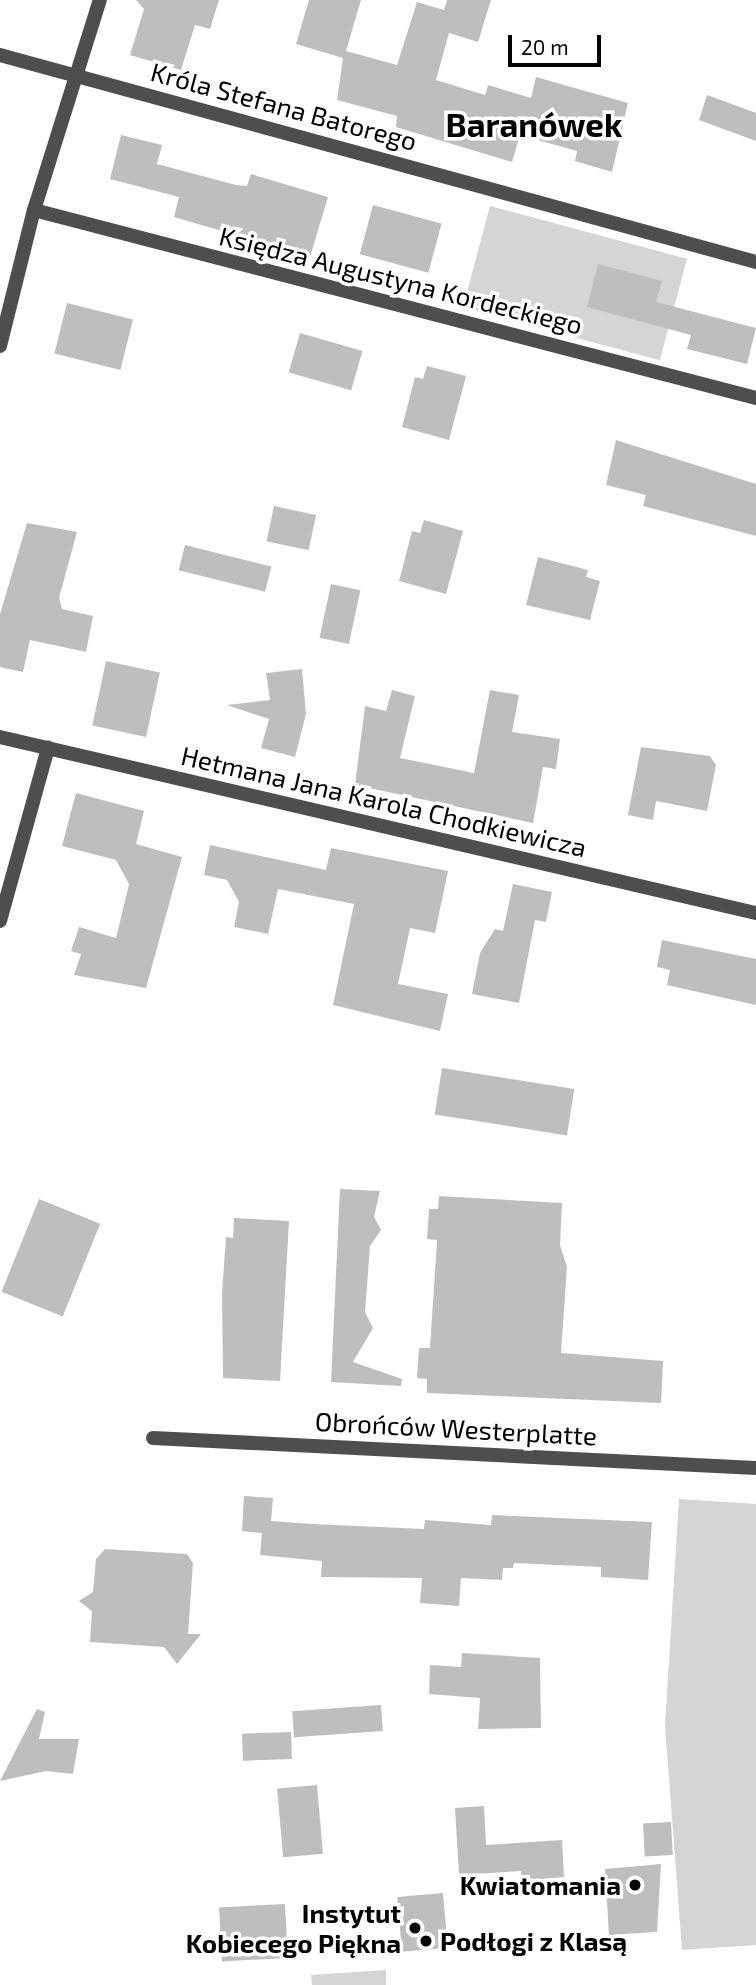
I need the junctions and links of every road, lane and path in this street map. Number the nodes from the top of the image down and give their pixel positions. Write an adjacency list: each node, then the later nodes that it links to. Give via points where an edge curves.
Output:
1 (100, 0): 3 (street)
2 (0, 55): 3 (street, Króla Stefana Batorego)
3 (74, 76): 4 (street); 5 (street, Króla Stefana Batorego)
4 (34, 210): 6 (street); 7 (street, Księdza Augustyna Kordeckiego)
5 (756, 262)
6 (0, 346)
7 (756, 398)
8 (0, 737): 9 (street, Hetmana Jana Karola Chodkiewicza)
9 (48, 748): 10 (street, Hetmana Jana Karola Chodkiewicza); 11 (street)
10 (756, 913)
11 (0, 920)
12 (153, 1437): 13 (street, Obrońców Westerplatte)
13 (756, 1468)

